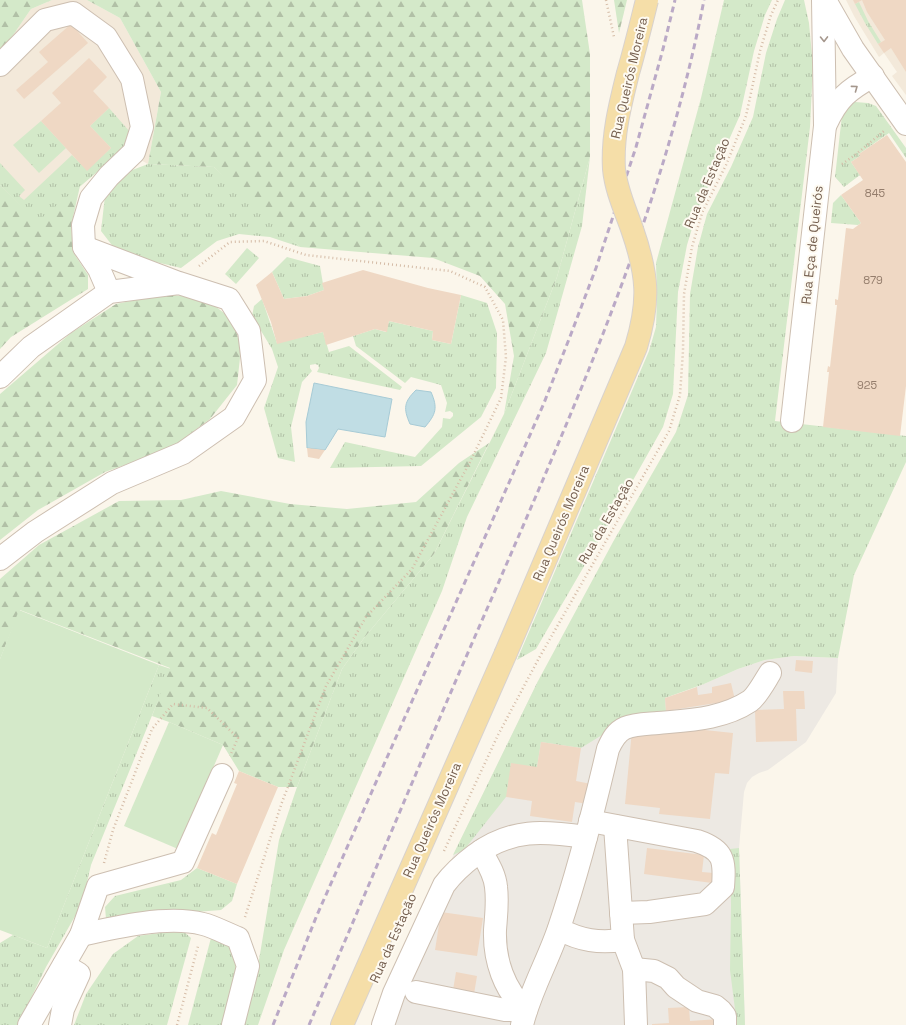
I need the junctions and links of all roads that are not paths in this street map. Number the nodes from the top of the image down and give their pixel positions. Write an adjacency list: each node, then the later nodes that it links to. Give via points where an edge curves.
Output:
1 (647, 0): 28 (main road, Rua Queirós Moreira, bridge, via 619,111 614,144 617,184 645,278 643,324 636,348)
2 (824, 0): 3 (street, Rua Eça de Queirós); 5 (street, Rua Eça de Queirós, one-way to 5)
3 (853, 49): 5 (street); 6 (street, Rua Eça de Queirós)
4 (0, 65): 9 (street, via 45,20 73,13 106,37 132,79 142,127 134,152 91,198 83,225)
5 (824, 69): 7 (street, Rua Eça de Queirós)
6 (873, 76): 7 (street, one-way to 6, via 837,102); 8 (street, Rua Eça de Queirós)
7 (825, 126): 13 (street, Rua Eça de Queirós)
8 (897, 126)
9 (84, 247): 10 (street); 11 (street, via 99,269)
10 (179, 283): 11 (street); 14 (street, via 229,299 249,331 256,380 234,417 183,453 112,483 36,532)
11 (109, 292): 12 (street, via 31,347)
12 (0, 377)
13 (792, 421)
14 (0, 559)
15 (770, 674): 18 (street, via 752,700 728,713 694,720 638,725 618,732 608,749)
16 (222, 775): 22 (street, via 183,862 98,886)
17 (615, 826): 18 (street); 20 (street); 20 (street, via 667,834 708,845 717,851 724,871 723,887 704,904 649,912)
18 (588, 829): 19 (street, via 562,834 518,834 499,840); 21 (street)
19 (480, 851): 27 (street, via 496,886 498,901 495,932 499,964 509,991); 32 (street, via 453,872 444,885 394,993)
20 (621, 913): 23 (street)
21 (559, 930): 23 (street, via 588,941); 27 (street)
22 (81, 936): 24 (street); 31 (street, via 122,926 174,921 204,924 238,938 248,966)
23 (624, 940): 25 (street)
24 (64, 965): 29 (street); 30 (street, via 79,974 63,1009)
25 (634, 969): 33 (street); 34 (street, via 654,971 668,978 676,987 697,1000 715,1006 725,1016)
26 (416, 992): 27 (street, via 505,1010)
27 (524, 1018)
28 (346, 1024)
29 (29, 1025)
30 (60, 1025)
31 (233, 1025)
32 (383, 1025)
33 (636, 1025)
34 (725, 1025)

